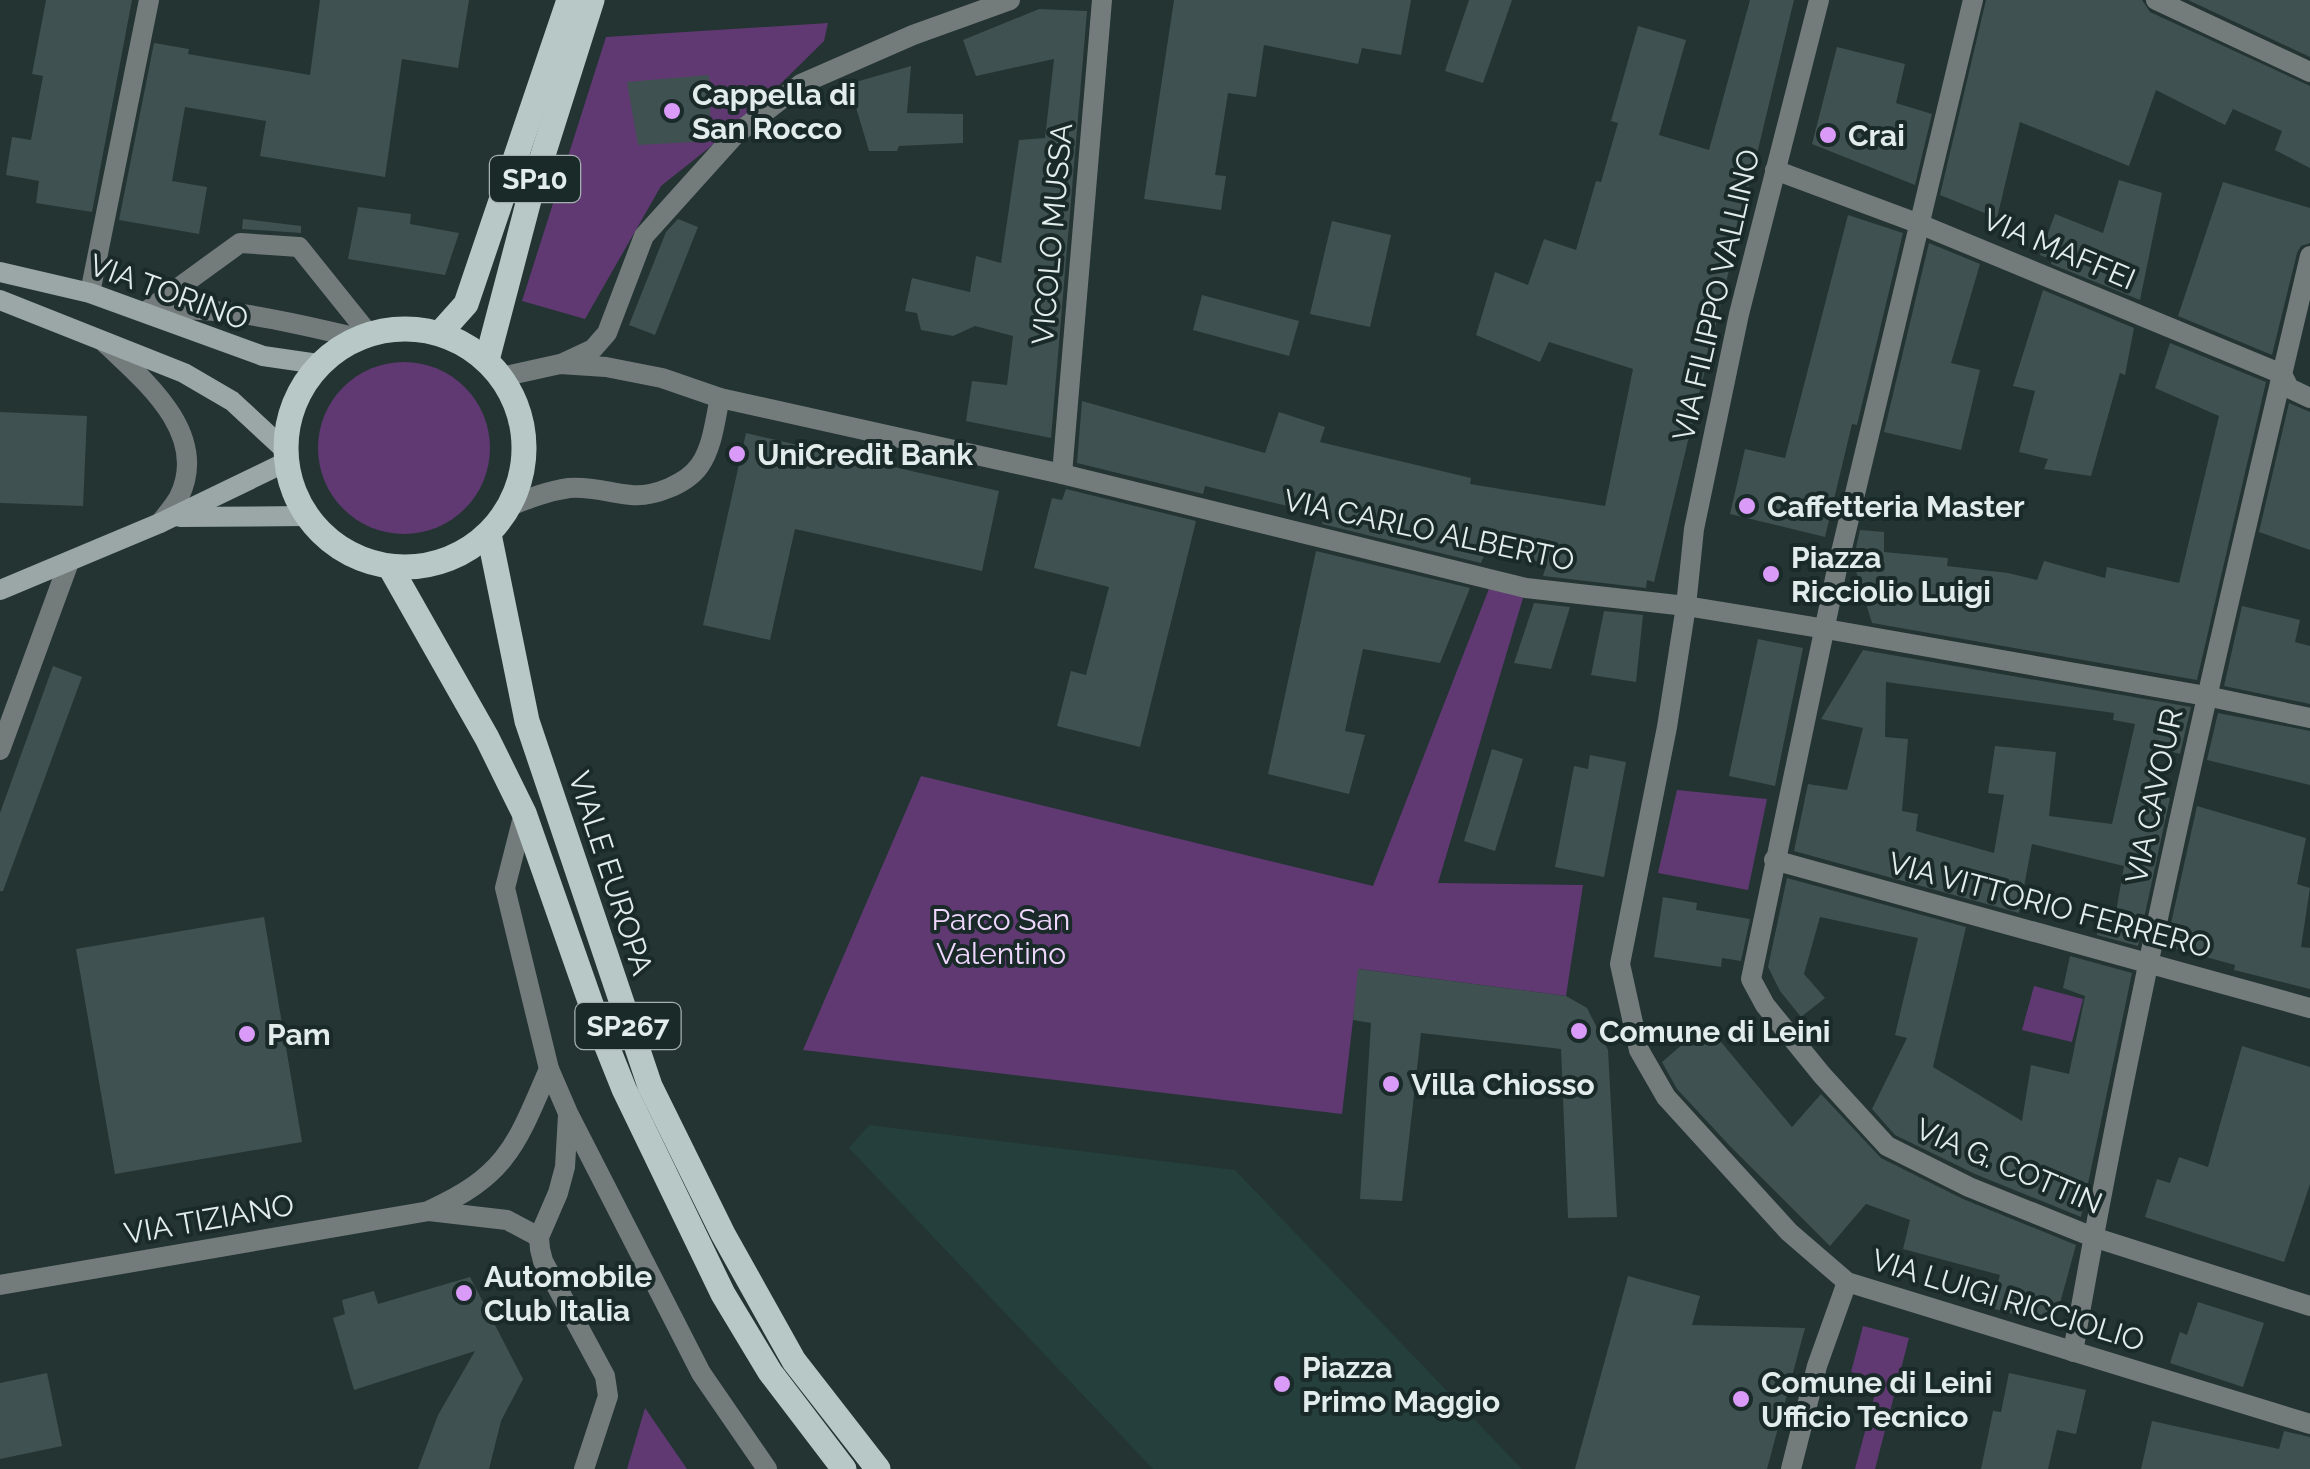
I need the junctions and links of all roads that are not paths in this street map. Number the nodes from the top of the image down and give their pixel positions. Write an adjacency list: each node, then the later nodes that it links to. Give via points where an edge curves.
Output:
1 (148, 0): 14 (street)
2 (568, 0): 17 (main road, SP10, via 466,304)
3 (592, 0): 22 (main road, SP10, via 530,196)
4 (1010, 0): 21 (street, via 801,84 736,135 644,236 606,333 593,349)
5 (1102, 0): 27 (street, VICOLO MUSSA)
6 (1819, 0): 10 (street, VIA FILIPPO VALLINO)
7 (1973, 0): 11 (street, VIA G. COTTIN)
8 (2156, 0): 9 (street)
9 (2310, 72)
10 (1776, 170): 11 (street, VIA MAFFEI); 35 (street, VIA FILIPPO VALLINO, via 1698,509)
11 (1918, 223): 23 (street, VIA MAFFEI); 36 (street, VIA G. COTTIN)
12 (2310, 256): 23 (street, VIA CAVOUR)
13 (0, 272): 14 (main road, VIA TORINO)
14 (90, 293): 16 (main road, VIA TORINO)
15 (0, 300): 19 (main road)
16 (145, 312): 18 (street, via 262,316); 18 (street, via 240,243 299,247); 20 (main road, VIA TORINO, via 263,356)
17 (440, 333): 18 (main road, via 404,328); 22 (main road)
18 (363, 336): 20 (main road)
19 (100, 338): 26 (main road, via 232,401); 30 (street, via 167,404 179,429 184,476)
20 (318, 364): 26 (main road, via 296,398)
21 (560, 364): 22 (street, VIA CARLO ALBERTO); 24 (street, VIA CARLO ALBERTO, via 662,378)
22 (494, 369): 28 (main road, via 517,407 524,440)
23 (2282, 374): 25 (street, VIA MAFFEI, via 2289,388); 37 (street, VIA CAVOUR)
24 (720, 398): 27 (street, VIA CARLO ALBERTO); 28 (street, via 698,468 677,484 633,496 572,488)
25 (2310, 398)
26 (286, 457): 29 (main road); 30 (main road)
27 (1062, 474): 35 (street, VIA CARLO ALBERTO, via 1492,581)
28 (510, 506): 31 (main road)
29 (306, 516): 30 (main road); 33 (main road, via 329,541)
30 (167, 520): 32 (main road)
31 (488, 534): 33 (main road, via 459,555); 57 (main road, VIALE EUROPA / SP267, via 527,721 650,1086 794,1361)
32 (68, 562): 34 (main road); 39 (street)
33 (390, 568): 40 (main road, VIALE EUROPA / SP267)
34 (0, 590)
35 (1686, 606): 36 (street, VIA CARLO ALBERTO); 49 (street, VIA LUIGI RICCIOLIO, via 1620,964 1639,1050 1666,1097 1790,1232)
36 (1826, 629): 37 (street, VIA CARLO ALBERTO); 41 (street, VIA G. COTTIN)
37 (2206, 696): 38 (street, VIA CARLO ALBERTO); 42 (street, VIA CAVOUR)
38 (2310, 718)
39 (0, 750)
40 (524, 812): 44 (street, via 505,888); 56 (main road, VIALE EUROPA / SP267, via 618,1073 702,1251 770,1372)
41 (1774, 860): 42 (street, VIA VITTORIO FERRERO); 48 (street, VIA G. COTTIN, via 1751,979 1822,1075 1888,1146 1968,1187)
42 (2150, 963): 43 (street, VIA VITTORIO FERRERO); 48 (street, VIA CAVOUR)
43 (2310, 1008)
44 (549, 1069): 45 (street); 46 (street, VIA TIZIANO, via 500,1166 464,1195)
45 (568, 1113): 47 (street, via 565,1167); 55 (street, via 701,1373)
46 (428, 1211): 47 (street, VIA TIZIANO, via 507,1220); 50 (street, VIA TIZIANO)
47 (539, 1236): 54 (street, via 543,1261 604,1376 608,1396)
48 (2093, 1236): 51 (street, VIA G. COTTIN); 52 (street, VIA CAVOUR)
49 (1847, 1282): 52 (street, VIA LUIGI RICCIOLIO); 58 (street)
50 (0, 1286)
51 (2310, 1306)
52 (2073, 1352): 53 (street, VIA LUIGI RICCIOLIO)
53 (2310, 1424)
54 (584, 1469)
55 (767, 1469)
56 (844, 1469)
57 (878, 1469)
58 (1790, 1469)

